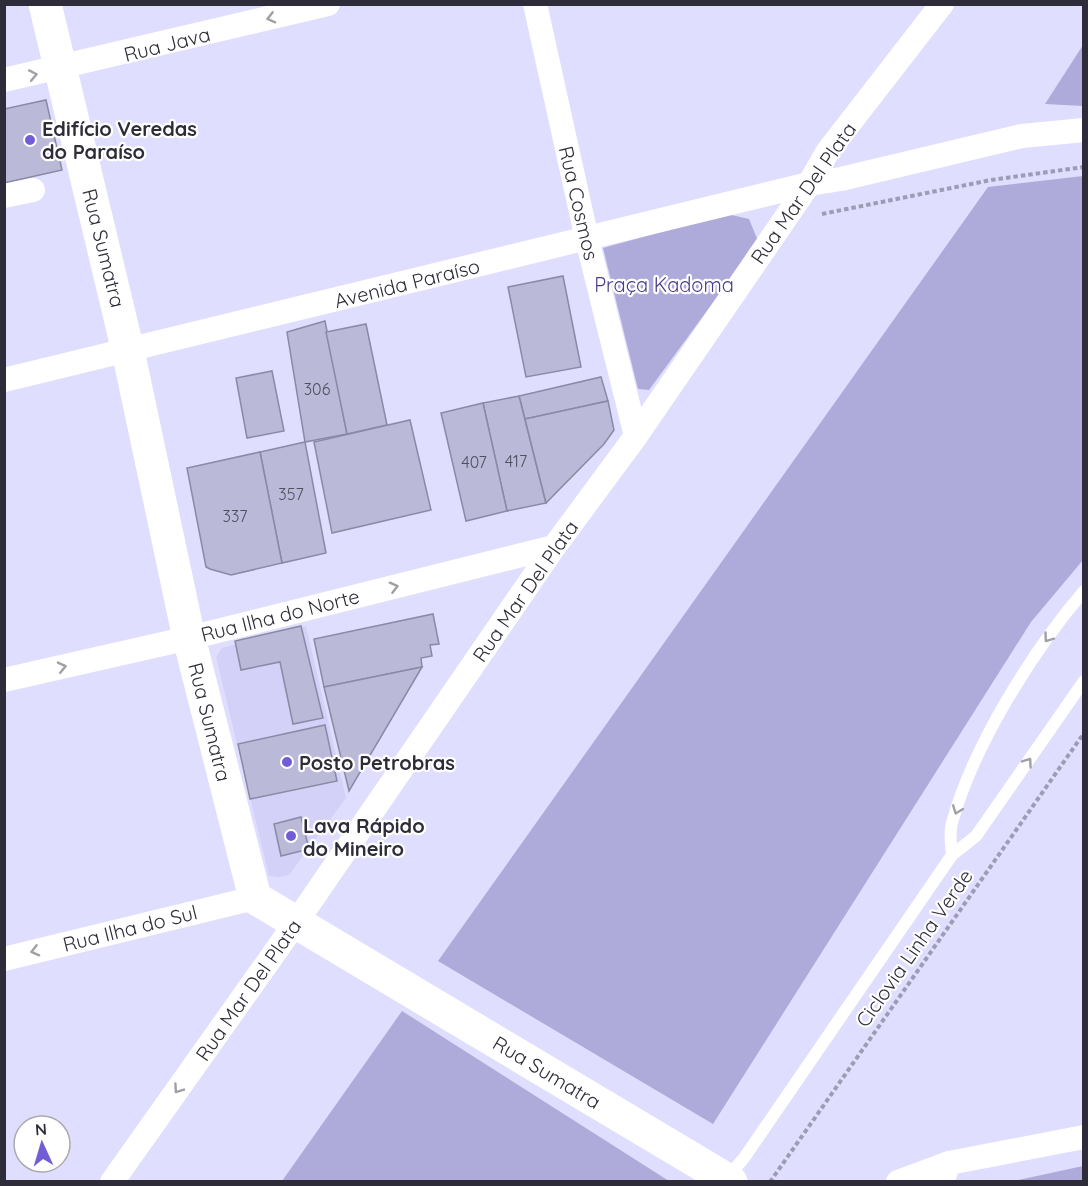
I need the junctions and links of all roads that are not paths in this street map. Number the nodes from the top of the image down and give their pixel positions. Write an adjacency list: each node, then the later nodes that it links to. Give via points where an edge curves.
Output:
1 (45, 4): 5 (street, Rua Sumatra)
2 (328, 4): 5 (street, Rua Java, one-way to 5)
3 (535, 4): 11 (street, Rua Cosmos)
4 (942, 4): 8 (street, Rua Mar Del Plata, via 828,150)
5 (61, 69): 6 (street, Rua Java, one-way to 5); 12 (street, Rua Sumatra)
6 (4, 80)
7 (1083, 130): 8 (street, Avenida Paraíso, via 1022,136)
8 (809, 184): 11 (street, Avenida Paraíso); 14 (street, Rua Mar Del Plata)
9 (33, 190): 10 (street)
10 (4, 196)
11 (587, 238): 12 (street, Avenida Paraíso); 14 (street, Rua Cosmos)
12 (128, 351): 13 (street, Avenida Paraíso); 17 (street, Rua Sumatra)
13 (4, 380)
14 (636, 436): 15 (street, Rua Mar Del Plata)
15 (554, 547): 17 (street, Rua Ilha do Norte, one-way to 15); 22 (street, Rua Mar Del Plata)
16 (1083, 591): 20 (lane, one-way to 20, via 1043,644 991,732 951,825)
17 (189, 638): 18 (street, Rua Ilha do Norte, one-way to 17); 21 (street, Rua Sumatra)
18 (4, 680)
19 (1083, 681): 20 (lane, one-way to 19, via 976,836)
20 (952, 855): 26 (lane)
21 (255, 898): 22 (street, Rua Sumatra); 23 (street, Rua Ilha do Sul, one-way to 23)
22 (297, 921): 26 (street, Rua Sumatra); 27 (street, Rua Mar Del Plata, one-way to 27)
23 (4, 958)
24 (1083, 1137): 25 (street)
25 (946, 1172): 28 (street)
26 (728, 1181)
27 (112, 1182)
28 (898, 1182)

